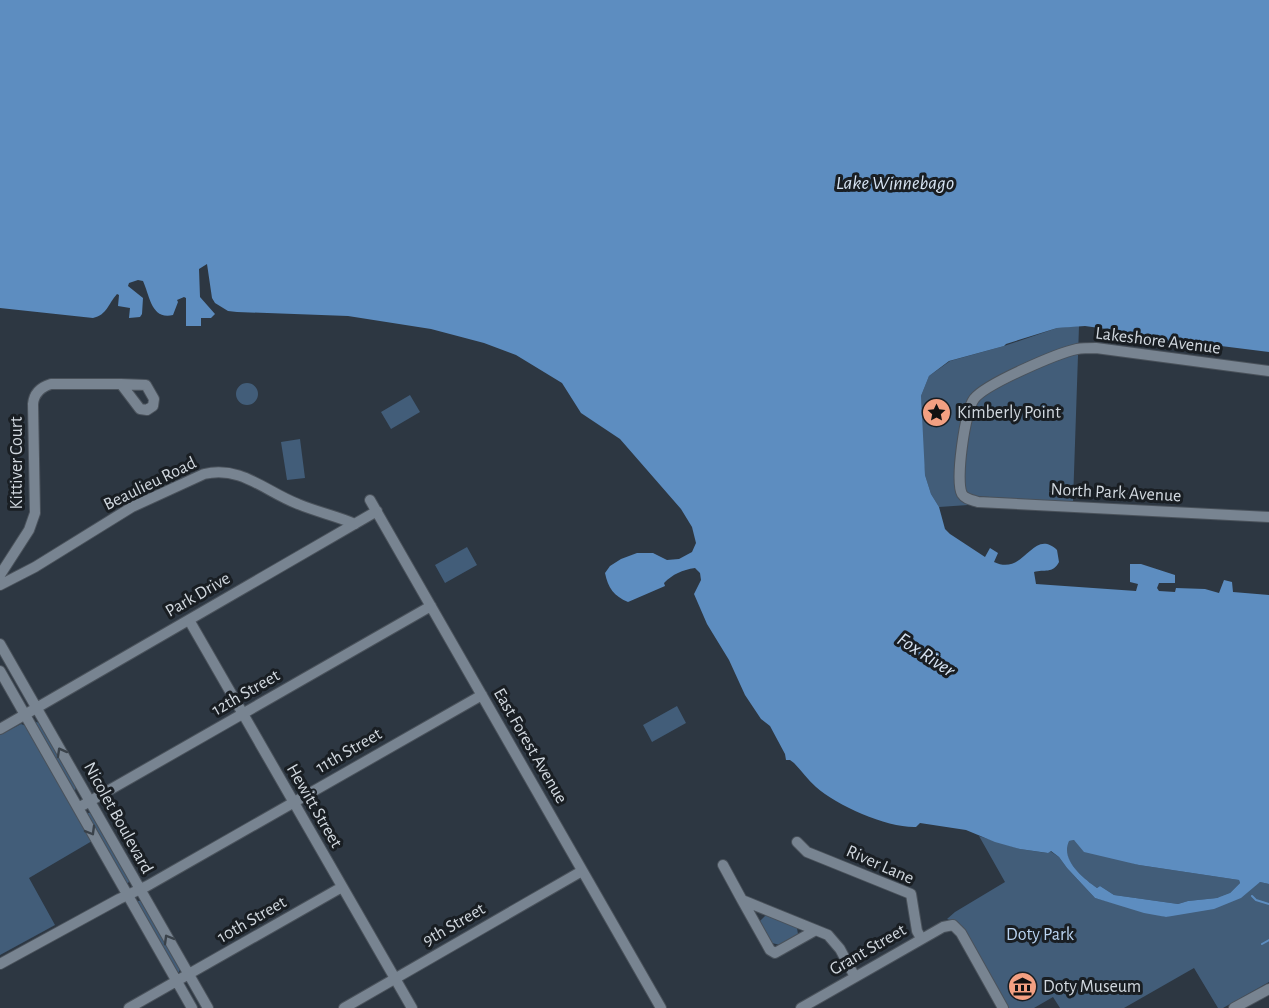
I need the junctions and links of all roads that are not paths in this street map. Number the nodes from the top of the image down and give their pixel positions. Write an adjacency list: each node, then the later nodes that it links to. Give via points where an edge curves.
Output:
1 (1269, 371): 3 (street, Lakeshore Avenue, via 1096,348 1065,353 994,384 976,397 968,410 965,427 960,476)
2 (121, 384): 8 (street, Kittiver Court, via 51,384 36,393 35,513 29,530)
3 (963, 495): 6 (street, North Park Avenue, via 978,502 1003,504)
4 (370, 500): 5 (street, East Forest Avenue)
5 (377, 511): 7 (street, Park Drive); 10 (street, East Forest Avenue)
6 (1269, 518)
7 (355, 524): 9 (street, Beaulieu Road, via 296,504 232,472 213,472 132,507); 11 (street, Park Drive)
8 (0, 575)
9 (0, 585)
10 (431, 606): 14 (street, East Forest Avenue); 17 (street, 12th Street)
11 (189, 620): 15 (street, Park Drive); 17 (street, Hewitt Street)
12 (0, 644): 15 (street, Nicolet Boulevard)
13 (0, 671): 16 (street, Nicolet Boulevard)
14 (482, 695): 20 (street, 11th Street); 24 (street, East Forest Avenue)
15 (36, 708): 16 (street, Park Drive); 19 (street, Nicolet Boulevard, one-way to 15)
16 (25, 714): 18 (street, Park Drive); 21 (street, Nicolet Boulevard)
17 (242, 714): 19 (street, 12th Street); 20 (street, Hewitt Street)
18 (0, 729)
19 (89, 802): 21 (street, 12th Street); 26 (street, Nicolet Boulevard)
20 (293, 802): 25 (street, Hewitt Street); 26 (street, 11th Street)
21 (78, 808): 27 (street, Nicolet Boulevard, one-way to 27)
22 (797, 842): 30 (street, River Lane, via 807,852 908,892 913,898)
23 (723, 865): 28 (street)
24 (582, 871): 34 (street, 9th Street); 42 (street, East Forest Avenue)
25 (342, 887): 32 (street, 10th Street); 34 (street, Hewitt Street)
26 (139, 890): 27 (street, 11th Street); 32 (street, Nicolet Boulevard, one-way to 26)
27 (127, 895): 31 (street, 11th Street); 35 (street, Nicolet Boulevard)
28 (742, 900): 29 (street); 29 (street, via 775,953)
29 (816, 930): 33 (street, via 836,942)
30 (921, 938): 33 (street, Grant Street); 44 (street, Grant Street, via 953,925)
31 (0, 964)
32 (189, 974): 35 (street, 10th Street); 39 (street, Nicolet Boulevard)
33 (855, 977): 43 (street, Grant Street)
34 (395, 979): 40 (street, 9th Street); 41 (street, Hewitt Street)
35 (177, 981): 37 (street, 10th Street); 38 (street, Nicolet Boulevard)
36 (1269, 989): 45 (street)
37 (129, 1008)
38 (192, 1008)
39 (208, 1008)
40 (344, 1008)
41 (412, 1008)
42 (661, 1008)
43 (801, 1008)
44 (1003, 1008)
45 (1234, 1008)

